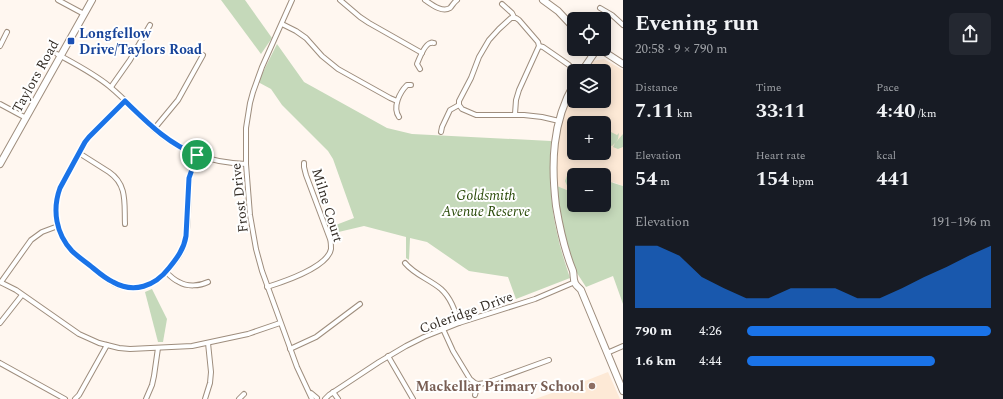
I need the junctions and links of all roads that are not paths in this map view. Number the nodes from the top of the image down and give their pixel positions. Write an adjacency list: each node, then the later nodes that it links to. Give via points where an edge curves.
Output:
1 (58, 0): 13 (street)
2 (87, 0): 13 (street, Taylors Road)
3 (92, 0): 13 (street, Taylors Road)
4 (292, 0): 16 (street, Frost Drive)
5 (340, 0): 23 (street, via 368,23)
6 (425, 0): 7 (street, via 445,9 450,8)
7 (457, 0)
8 (543, 0): 12 (street)
9 (553, 0): 12 (street)
10 (502, 4): 14 (street)
11 (600, 8): 18 (street)
12 (558, 10): 15 (street)
13 (82, 13): 24 (street, Taylors Road)
14 (514, 18): 22 (street, via 518,18); 36 (street, via 499,29 485,45)
15 (567, 20)
16 (282, 24): 34 (street, via 306,38 327,60 342,71); 48 (street, Frost Drive, via 262,67 250,103 246,128)
17 (150, 25): 31 (street)
18 (623, 25)
19 (7, 32): 21 (street)
20 (434, 44): 23 (street, via 429,43)
21 (0, 46)
22 (539, 46): 27 (street); 37 (street, via 519,90)
23 (422, 53): 29 (street, via 417,64)
24 (59, 55): 31 (street); 38 (street, Taylors Road)
25 (203, 55): 41 (street, via 178,100)
26 (611, 56): 28 (street)
27 (568, 64)
28 (623, 64)
29 (420, 68)
30 (411, 85): 34 (street, via 405,87)
31 (111, 87): 33 (street)
32 (567, 99): 40 (street)
33 (125, 101): 41 (street); 43 (street, via 89,137)
34 (397, 101): 39 (street, via 396,111)
35 (0, 104): 38 (street)
36 (459, 105): 37 (street, via 476,115); 42 (street, via 450,110)
37 (515, 114): 40 (street)
38 (24, 117): 45 (street, Taylors Road); 47 (street, Taylors Road)
39 (399, 117)
40 (559, 122): 55 (street, via 553,163 555,195 562,242)
41 (154, 129): 44 (street, via 173,143)
42 (441, 132)
43 (79, 153): 49 (street, via 110,172 121,183); 50 (street, via 58,195)
44 (197, 155): 48 (street, via 221,162); 52 (street, via 189,178 185,242)
45 (0, 157)
46 (304, 163): 56 (street, Milne Court, via 330,240 331,250 326,258 302,274)
47 (0, 164)
48 (246, 164): 56 (street, Frost Drive, via 253,233)
49 (125, 224)
50 (58, 226): 52 (street, via 64,240 77,256 117,284 129,287 146,286); 53 (street, via 42,232 31,240)
51 (405, 263): 61 (street, via 413,272 445,293)
52 (166, 272): 54 (street, via 185,285 201,285)
53 (0, 282): 57 (street)
54 (208, 282)
55 (575, 282): 61 (street, Coleridge Drive, via 521,304); 68 (street, via 581,290)
56 (267, 287): 60 (street, Frost Drive)
57 (22, 295): 59 (street); 64 (street, via 79,334)
58 (360, 304): 67 (street, via 316,337)
59 (0, 323)
60 (280, 323): 63 (street, via 248,334); 67 (street, Frost Drive)
61 (459, 323): 62 (street, Coleridge Drive)
62 (443, 329): 69 (street, Coleridge Drive); 72 (street, via 470,379)
63 (208, 343): 66 (street); 81 (street, via 211,372)
64 (107, 345): 66 (street, via 130,349); 79 (street)
65 (623, 346): 68 (street)
66 (158, 348): 80 (street, via 152,385)
67 (290, 349): 83 (street, Frost Drive, via 300,376 309,392)
68 (607, 353): 73 (street)
69 (388, 356): 74 (street, Coleridge Drive); 85 (street)
70 (548, 360): 72 (street)
71 (0, 363): 78 (street)
72 (478, 384): 76 (street)
73 (623, 391)
74 (333, 392): 77 (street, Coleridge Drive); 84 (street)
75 (244, 394): 82 (street)
76 (475, 394)
77 (327, 397): 83 (street, Coleridge Drive)
78 (65, 399)
79 (75, 399)
80 (146, 399)
81 (205, 399)
82 (239, 399)
83 (317, 399)
84 (338, 399)
85 (413, 399)

